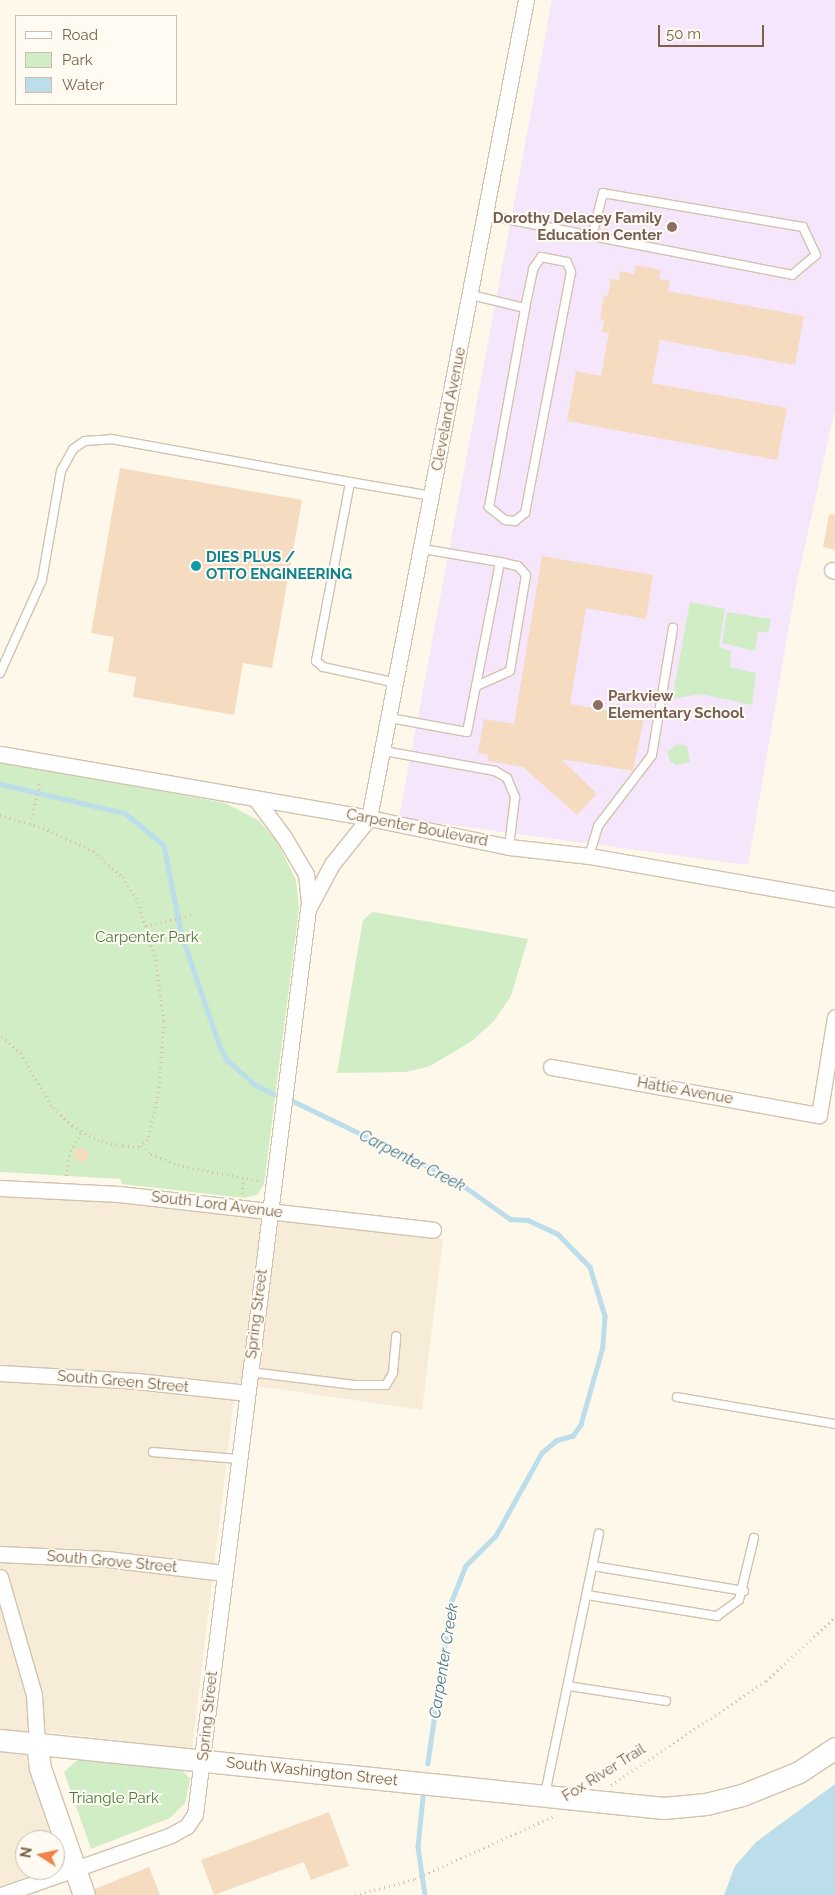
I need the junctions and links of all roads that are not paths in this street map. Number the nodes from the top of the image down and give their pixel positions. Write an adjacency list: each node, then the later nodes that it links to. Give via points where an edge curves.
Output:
1 (526, 0): 2 (street, Cleveland Avenue)
2 (486, 215): 3 (lane); 4 (street, Cleveland Avenue)
3 (592, 236): 3 (lane, via 792,275 816,255 803,227 603,193)
4 (471, 295): 5 (lane); 7 (street, Cleveland Avenue)
5 (525, 308): 5 (lane, via 533,269 540,257 567,262 571,272 525,513 515,521 505,520 489,507)
6 (350, 482): 7 (lane); 11 (lane, via 111,440 85,442 66,458 61,471 42,580); 12 (lane, via 316,661 323,667)
7 (432, 496): 8 (street, Cleveland Avenue)
8 (423, 549): 9 (lane); 12 (street, Cleveland Avenue)
9 (500, 562): 13 (lane); 13 (lane, via 518,566 526,575 510,671)
10 (674, 628): 20 (lane, via 652,755 598,826)
11 (0, 673)
12 (397, 682): 14 (street, Cleveland Avenue)
13 (476, 686): 14 (lane, via 467,732)
14 (390, 718): 15 (street, Cleveland Avenue)
15 (384, 751): 18 (street, Cleveland Avenue); 19 (lane, via 495,771 507,778 515,797)
16 (0, 754): 17 (street, Carpenter Boulevard)
17 (255, 798): 18 (street, Carpenter Boulevard); 22 (street, via 306,874)
18 (369, 818): 19 (street, Carpenter Boulevard); 22 (street, Spring Street, via 332,864)
19 (509, 847): 20 (street, Carpenter Boulevard)
20 (589, 856): 21 (street, Carpenter Boulevard)
21 (835, 899)
22 (308, 909): 26 (street, Spring Street)
23 (835, 1018): 24 (street, Hattie Avenue, via 819,1115)
24 (551, 1067)
25 (0, 1188): 26 (street, South Lord Avenue, via 65,1190)
26 (269, 1211): 27 (street, South Lord Avenue); 29 (street, Spring Street)
27 (433, 1230)
28 (396, 1336): 29 (lane, via 392,1373 386,1385 354,1386)
29 (250, 1372): 31 (street, Spring Street)
30 (0, 1374): 31 (street, South Green Street, via 128,1381)
31 (247, 1394): 35 (street, Spring Street)
32 (677, 1397): 33 (lane)
33 (835, 1424)
34 (153, 1452): 35 (lane)
35 (238, 1459): 40 (street, Spring Street)
36 (599, 1534): 39 (lane)
37 (754, 1538): 42 (lane)
38 (0, 1554): 40 (street, South Grove Street, via 90,1558)
39 (593, 1566): 42 (lane); 43 (lane)
40 (224, 1573): 49 (street, Spring Street)
41 (0, 1577): 47 (street, via 34,1695)
42 (744, 1591): 43 (lane, via 732,1608 708,1617)
43 (587, 1595): 44 (lane)
44 (568, 1686): 45 (lane); 50 (lane)
45 (666, 1701)
46 (0, 1740): 47 (street, South Washington Street)
47 (37, 1744): 49 (street, South Washington Street); 51 (street, via 40,1768)
48 (835, 1748): 50 (street, South Washington Street, via 774,1784 718,1802 664,1808)
49 (203, 1760): 50 (street, South Washington Street); 51 (street, Spring Street, via 197,1806 187,1826 166,1838)
50 (544, 1796)
51 (75, 1870): 52 (street); 53 (street)
52 (1, 1895)
53 (84, 1895)

